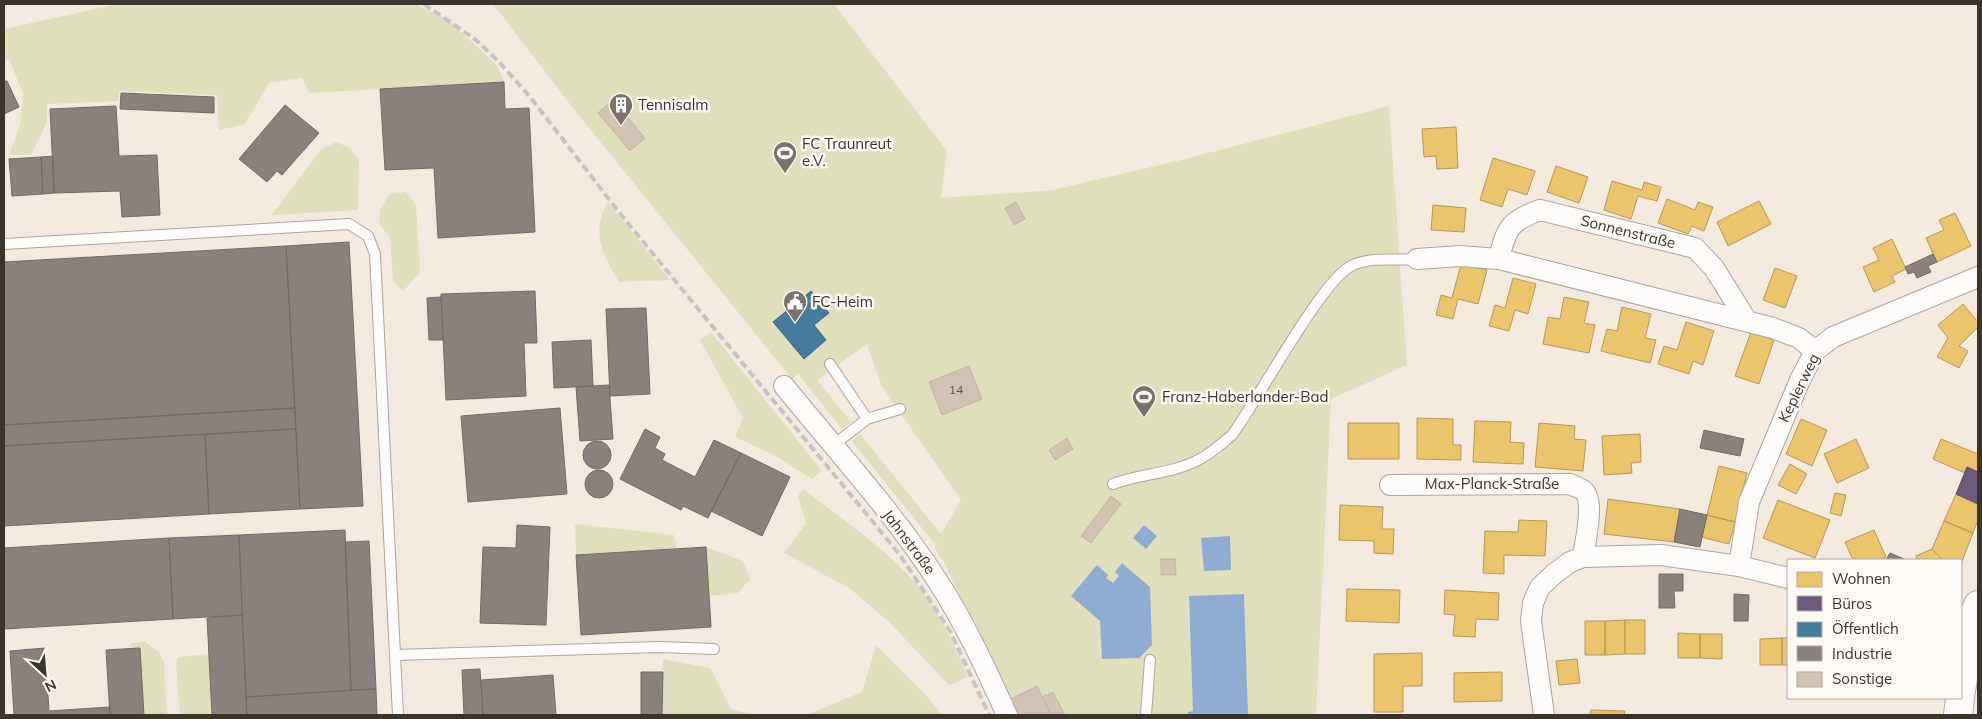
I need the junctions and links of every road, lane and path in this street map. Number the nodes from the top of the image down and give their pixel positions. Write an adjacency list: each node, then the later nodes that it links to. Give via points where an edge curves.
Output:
1 (4, 244): 19 (lane, via 349,224 368,236 375,254)
2 (1416, 259): 3 (street, via 1460,256); 12 (lane, via 1363,261 1339,273 1232,434 1216,449 1198,461)
3 (1499, 259): 5 (street); 5 (street, Sonnenstraße, via 1507,232 1519,218 1540,210 1695,248 1714,268)
4 (1978, 277): 6 (street, Keplerweg, via 1834,337)
5 (1747, 321): 6 (street, via 1799,338)
6 (1815, 351): 15 (street, Keplerweg, via 1749,502)
7 (830, 364): 10 (lane)
8 (784, 386): 11 (street, Jahnstraße)
9 (900, 409): 10 (lane)
10 (867, 419): 11 (lane)
11 (832, 446): 24 (street, Jahnstraße, via 938,580)
12 (1113, 484)
13 (1390, 485): 14 (street, Max-Planck-Straße, via 1570,484 1584,490 1588,499)
14 (1583, 557): 15 (street, via 1661,555); 26 (street, via 1554,574 1540,587 1533,603 1531,621)
15 (1739, 566): 16 (street)
16 (1787, 578)
17 (1970, 615): 21 (street)
18 (714, 650): 19 (lane, via 659,647)
19 (395, 655): 23 (lane)
20 (1150, 660): 25 (lane)
21 (1962, 683)
22 (1960, 699): 27 (street)
23 (398, 715)
24 (1007, 715)
25 (1146, 715)
26 (1544, 715)
27 (1958, 715)

